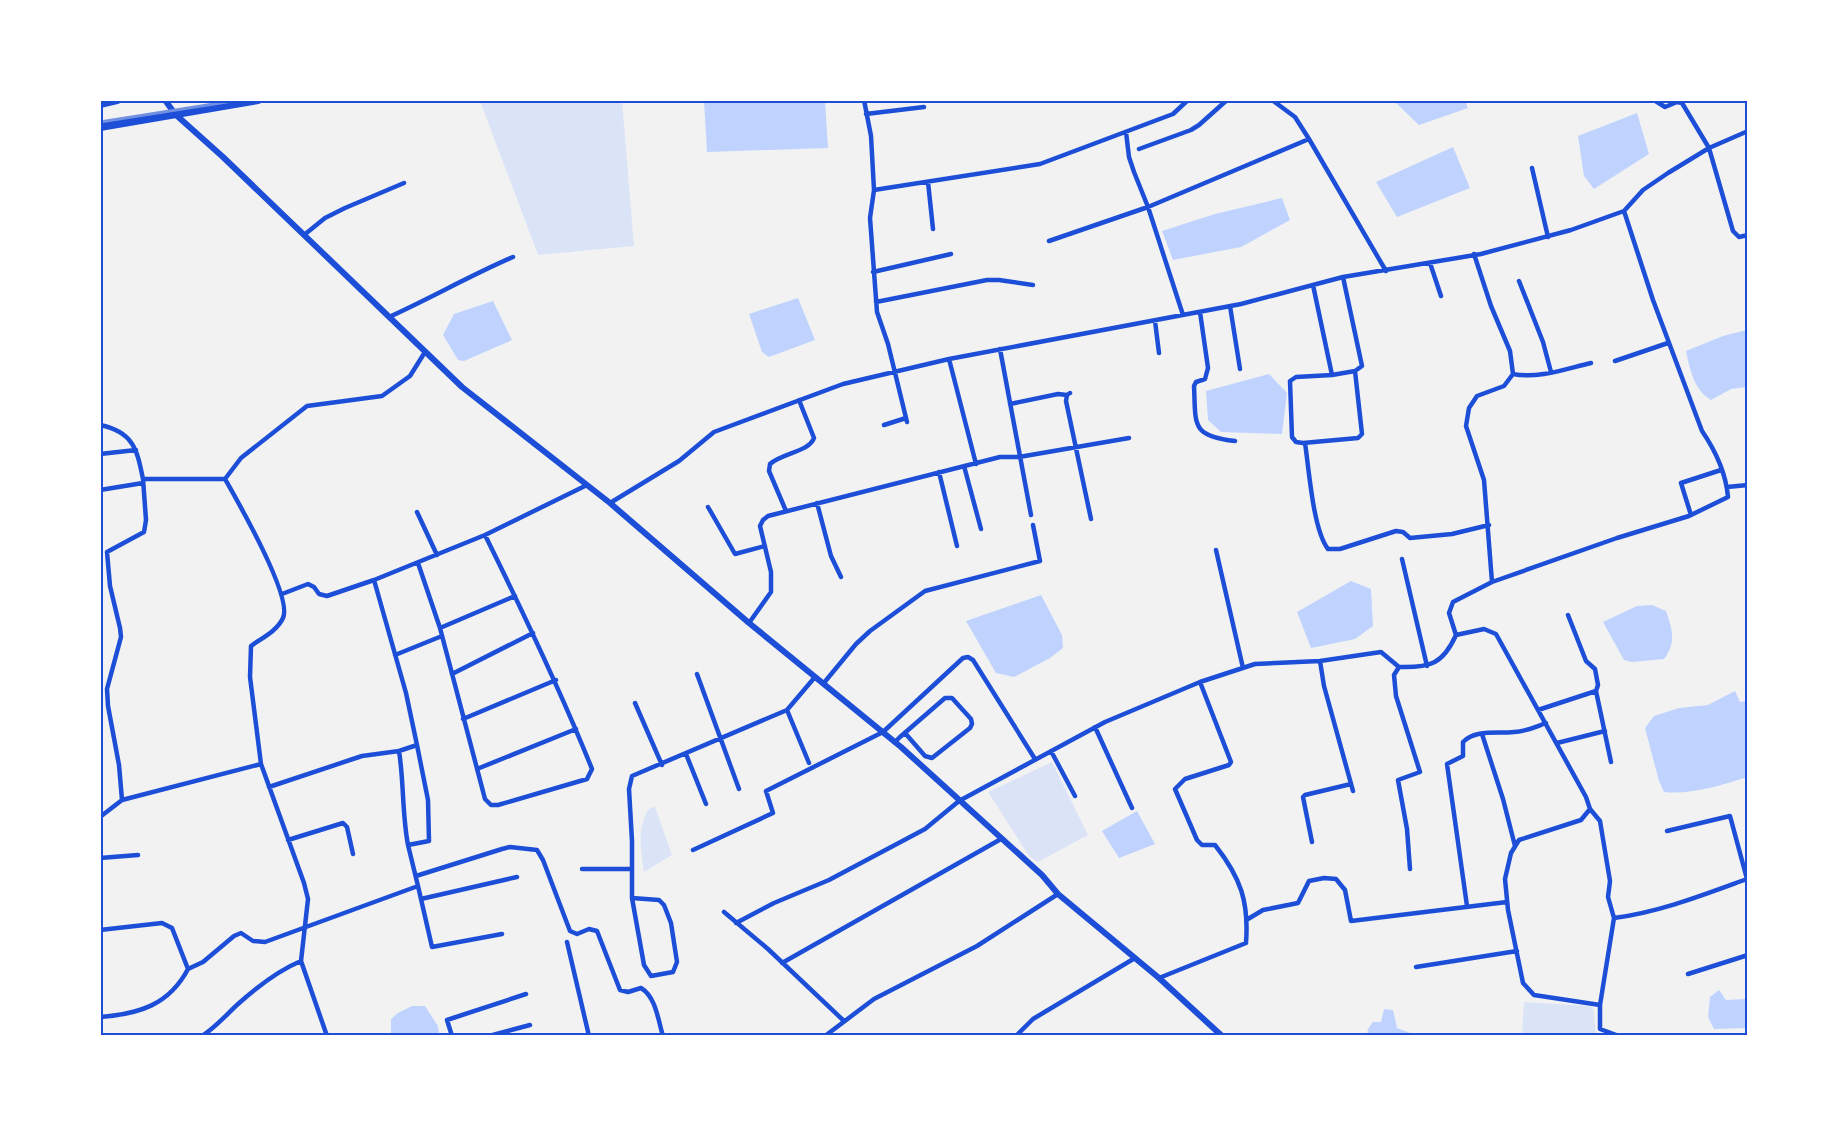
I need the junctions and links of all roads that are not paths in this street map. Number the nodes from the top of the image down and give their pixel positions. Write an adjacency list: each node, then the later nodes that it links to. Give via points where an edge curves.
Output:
1 (117, 100): 9 (highway)
2 (165, 100): 11 (main road)
3 (258, 100): 11 (highway)
4 (864, 100): 12 (street)
5 (1188, 100): 15 (street, via 1173,114)
6 (1227, 100): 18 (street, via 1200,125)
7 (1272, 100): 16 (street, via 1295,117)
8 (1654, 100): 17 (street, via 1665,107 1682,104)
9 (100, 104)
10 (924, 107): 12 (street)
11 (175, 114): 13 (highway); 27 (main road)
12 (866, 114): 22 (street)
13 (100, 127)
14 (1748, 131): 17 (street)
15 (1126, 132): 20 (street, via 1040,164); 23 (street, via 1129,157)
16 (1310, 139): 23 (street); 34 (street)
17 (1709, 148): 24 (street, via 1643,190); 26 (street, via 1733,231 1739,237)
18 (1139, 149)
19 (1532, 168): 28 (street)
20 (928, 182): 22 (street); 25 (street)
21 (404, 183): 27 (street, via 325,218)
22 (874, 190): 35 (street, via 870,218)
23 (1148, 207): 29 (street); 44 (street)
24 (1624, 211): 28 (street); 47 (street)
25 (933, 229)
26 (1748, 235)
27 (304, 236): 45 (main road)
28 (1548, 237): 31 (street)
29 (1049, 241)
30 (951, 254): 35 (street)
31 (1474, 254): 33 (street); 58 (street, via 1510,351)
32 (513, 257): 45 (street)
33 (1430, 263): 34 (street); 40 (street)
34 (1386, 271): 36 (street)
35 (873, 272): 41 (street)
36 (1343, 277): 39 (street); 55 (street, via 1362,366)
37 (1519, 281): 57 (street)
38 (1033, 285): 41 (street, via 987,280)
39 (1313, 285): 42 (street); 59 (street)
40 (1441, 296)
41 (876, 302): 56 (street)
42 (1230, 306): 43 (street); 54 (street)
43 (1200, 312): 44 (street); 65 (street, via 1208,374 1194,386 1196,424 1201,431)
44 (1182, 315): 46 (street)
45 (389, 317): 49 (main road)
46 (1155, 321): 48 (street); 50 (street)
47 (1668, 342): 52 (street); 73 (street)
48 (1000, 349): 51 (street); 61 (street)
49 (425, 352): 75 (street, via 410,376 382,396 307,406 241,458); 77 (main road, via 462,387)
50 (1160, 353)
51 (949, 358): 56 (street); 71 (street)
52 (1616, 361)
53 (1591, 363): 57 (street)
54 (1240, 369)
55 (1355, 371): 59 (street); 66 (street, via 1362,434)
56 (894, 372): 60 (street); 63 (street, via 906,420)
57 (1551, 372): 58 (street)
58 (1513, 374): 90 (street, via 1504,386 1477,396 1469,408 1466,426 1484,480)
59 (1332, 375): 66 (street, via 1296,376 1290,381 1292,438)
60 (799, 400): 81 (street, via 714,432 679,461); 84 (street, via 814,438 812,443 770,464 769,471)
61 (1010, 404): 67 (street, via 1069,394 1066,401); 70 (street)
62 (100, 425): 68 (street, via 127,437)
63 (884, 425)
64 (1129, 438): 67 (street)
65 (1235, 441)
66 (1305, 443): 90 (street, via 1315,513 1328,549 1340,549 1396,531 1410,538)
67 (1076, 448): 70 (street); 88 (street)
68 (136, 450): 69 (street); 76 (street)
69 (100, 454)
70 (1019, 457): 71 (street, via 1000,457); 86 (street)
71 (976, 464): 72 (street)
72 (964, 466): 74 (street); 91 (street)
73 (1721, 470): 79 (street); 87 (street, via 1681,483)
74 (939, 472): 82 (street); 94 (street)
75 (225, 479): 76 (street); 102 (street)
76 (143, 481): 80 (street); 124 (street, via 144,532 107,552 121,637 110,671)
77 (587, 485): 81 (main road); 92 (street)
78 (1748, 485): 79 (street)
79 (1727, 487): 87 (street, via 1726,499)
80 (100, 490)
81 (610, 503): 105 (main road)
82 (817, 503): 84 (street); 99 (street, via 831,556)
83 (708, 507): 93 (street, via 735,554)
84 (786, 511): 93 (street, via 763,520 760,526)
85 (417, 512): 96 (street)
86 (1031, 515)
87 (1691, 515): 101 (street)
88 (1091, 519)
89 (1033, 525): 120 (street, via 1040,561 925,591 870,631)
90 (1489, 525): 101 (street)
91 (981, 529)
92 (485, 535): 96 (street); 103 (street)
93 (765, 546): 105 (street, via 771,592)
94 (957, 546)
95 (1216, 550): 114 (street)
96 (437, 555): 98 (street)
97 (1402, 559): 113 (street)
98 (418, 563): 100 (street); 106 (street)
99 (841, 577)
100 (374, 580): 102 (street, via 327,596 308,584); 110 (street)
101 (1492, 582): 108 (street, via 1453,602 1449,614)
102 (282, 594): 145 (street, via 283,618 251,646 250,677)
103 (515, 596): 106 (street); 107 (street)
104 (1568, 615): 121 (street, via 1586,661 1595,669)
105 (749, 623): 117 (main road)
106 (440, 628): 109 (street)
107 (533, 633): 115 (street); 118 (street)
108 (1456, 635): 113 (street, via 1451,646); 126 (street, via 1484,629 1496,634)
109 (442, 636): 110 (street); 115 (street)
110 (394, 655): 138 (street)
111 (1320, 661): 112 (street, via 1381,652); 114 (street); 148 (street)
112 (1399, 666): 113 (street); 171 (street, via 1394,675 1395,696 1420,772 1398,780)
113 (1427, 666)
114 (1243, 668): 119 (street)
115 (452, 674): 127 (street)
116 (697, 674): 135 (street)
117 (815, 677): 120 (main road); 125 (street)
118 (556, 680): 127 (street); 130 (street)
119 (1200, 682): 129 (street); 183 (street, via 1231,762 1185,779 1175,789 1197,840 1202,845 1215,845 1232,869 1243,892)
120 (823, 684): 132 (main road)
121 (1596, 692): 126 (street); 131 (street)
122 (635, 703): 146 (street)
123 (100, 704): 124 (street)
124 (107, 704): 153 (street)
125 (788, 710): 135 (street); 144 (street)
126 (1538, 710): 128 (street)
127 (463, 719): 147 (street)
128 (1546, 723): 134 (street, via 1513,732); 137 (street)
129 (1095, 727): 140 (street); 156 (street)
130 (576, 729): 147 (street); 147 (street, via 592,769 587,779 491,805 485,799)
131 (1605, 731): 137 (street); 143 (street)
132 (883, 732): 136 (main road); 142 (street, via 957,662 968,657); 165 (street, via 766,791 773,813)
133 (905, 734): 133 (street, via 945,698 952,698 972,724 932,758); 136 (street)
134 (1482, 734): 164 (street); 180 (street, via 1466,739 1463,756 1446,766)
135 (720, 739): 141 (street); 150 (street)
136 (895, 742): 154 (main road)
137 (1557, 743): 157 (street)
138 (417, 746): 139 (street); 163 (street, via 428,800 429,841)
139 (399, 751): 149 (street, via 362,756); 163 (street)
140 (1051, 751): 142 (street); 152 (street)
141 (686, 754): 146 (street); 155 (street)
142 (1035, 759): 154 (street)
143 (1611, 762)
144 (809, 763)
145 (261, 764): 149 (street); 153 (street)
146 (662, 765): 170 (street, via 632,776 630,782)
147 (477, 769)
148 (1351, 784): 151 (street); 162 (street, via 1305,795)
149 (269, 788): 161 (street)
150 (739, 789)
151 (1353, 791)
152 (1075, 796)
153 (122, 800): 158 (street)
154 (959, 801): 160 (main road); 184 (street, via 925,829)
155 (706, 804)
156 (1132, 808)
157 (1590, 809): 164 (street, via 1581,820 1519,840); 182 (street, via 1600,821)
158 (100, 818)
159 (1667, 831): 174 (street, via 1730,816)
160 (1001, 839): 176 (main road); 193 (street)
161 (288, 840): 166 (street, via 344,824); 185 (street, via 308,899)
162 (1312, 842)
163 (408, 845): 172 (street)
164 (1515, 846): 179 (street, via 1505,879)
165 (693, 850)
166 (353, 854)
167 (138, 855): 168 (street)
168 (100, 858)
169 (582, 869): 170 (street)
170 (631, 869): 177 (street)
171 (1410, 869)
172 (416, 876): 175 (street); 209 (street, via 510,847 537,850 570,931 597,931 621,990 646,990)
173 (517, 877): 178 (street)
174 (1747, 879): 182 (street, via 1668,907)
175 (418, 886): 178 (street); 185 (street)
176 (1058, 894): 191 (main road); 201 (street, via 977,946 874,999)
177 (632, 898): 177 (street, via 659,900 664,905 677,962 674,972 651,976 644,965)
178 (421, 899): 187 (street, via 432,947)
179 (1507, 902): 180 (street); 189 (street)
180 (1467, 906): 183 (street, via 1351,921 1346,890 1336,879 1324,878 1309,881 1298,903 1263,910)
181 (724, 912): 184 (street)
182 (1614, 918): 199 (street)
183 (1248, 919): 197 (street, via 1246,943)
184 (736, 923): 193 (street)
185 (303, 927): 192 (street); 195 (street, via 260,943 245,934 234,936 203,962)
186 (100, 930): 195 (street, via 169,925)
187 (502, 934)
188 (567, 942): 208 (street)
189 (1517, 951): 194 (street); 199 (street, via 1523,982 1530,993)
190 (1748, 955): 196 (street)
191 (1135, 958): 197 (main road); 211 (street, via 1033,1019)
192 (301, 961): 204 (street, via 280,970); 205 (street)
193 (782, 963): 201 (street)
194 (1416, 967)
195 (188, 969): 200 (street, via 174,990 158,1003)
196 (1688, 974)
197 (1159, 978): 212 (main road)
198 (526, 994): 206 (street, via 447,1020)
199 (1600, 1005): 203 (street)
200 (100, 1017)
201 (844, 1021): 210 (street)
202 (530, 1025): 207 (street)
203 (1600, 1029): 213 (street); 214 (street)
204 (202, 1035)
205 (327, 1035)
206 (452, 1035)
207 (489, 1035)
208 (589, 1035)
209 (663, 1035)
210 (825, 1035)
211 (1016, 1035)
212 (1222, 1035)
213 (1601, 1035)
214 (1619, 1035)

